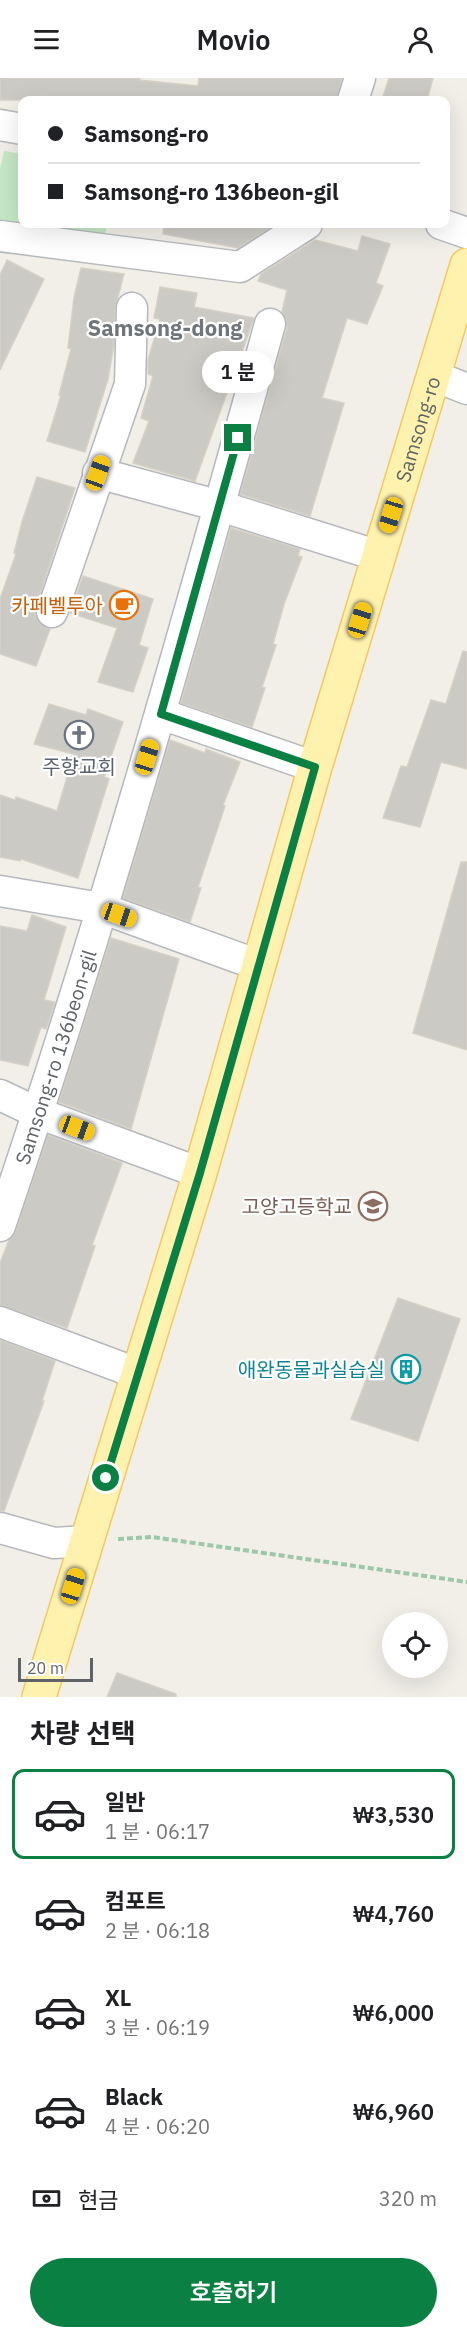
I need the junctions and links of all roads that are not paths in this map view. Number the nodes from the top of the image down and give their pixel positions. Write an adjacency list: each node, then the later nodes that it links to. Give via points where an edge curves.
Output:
1 (360, 78): 2 (street)
2 (354, 96)
3 (0, 125): 4 (street)
4 (18, 128)
5 (450, 227): 7 (street)
6 (301, 228): 8 (street, via 240,267)
7 (467, 233)
8 (0, 236)
9 (467, 265): 12 (main road, Samsong-ro)
10 (132, 308): 14 (street, via 130,384)
11 (270, 324): 15 (street, Samsong-ro 136beon-gil)
12 (435, 376): 13 (street); 16 (main road, Samsong-ro)
13 (467, 389)
14 (98, 473): 15 (street); 17 (street)
15 (220, 506): 16 (street); 18 (street, Samsong-ro 136beon-gil)
16 (379, 556): 19 (main road, Samsong-ro)
17 (52, 612)
18 (161, 714): 19 (street); 21 (street, Samsong-ro 136beon-gil)
19 (315, 767): 22 (main road, Samsong-ro)
20 (0, 891): 21 (street)
21 (101, 908): 22 (street); 24 (street, Samsong-ro 136beon-gil)
22 (258, 965): 25 (main road, Samsong-ro)
23 (0, 1095): 24 (street)
24 (38, 1113): 25 (street); 26 (street, Samsong-ro 136beon-gil)
25 (200, 1173): 28 (main road, Samsong-ro)
26 (0, 1226)
27 (0, 1322): 28 (street)
28 (139, 1374): 30 (main road, Samsong-ro)
29 (0, 1528): 30 (street, via 54,1543)
30 (87, 1541): 31 (main road, Samsong-ro)
31 (39, 1697)

